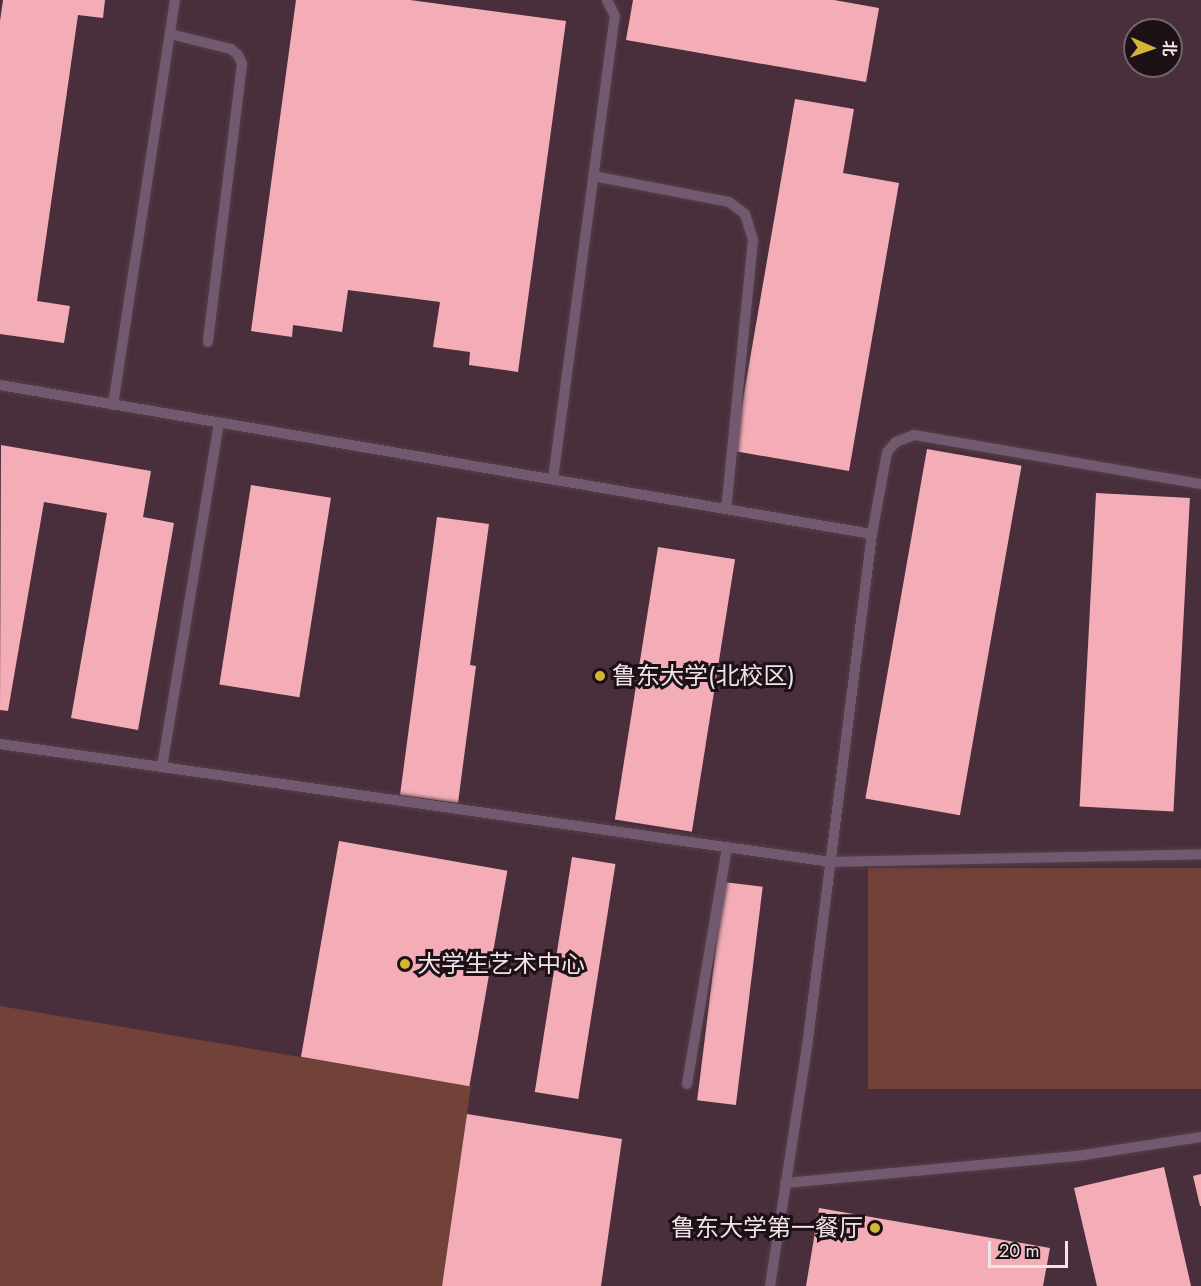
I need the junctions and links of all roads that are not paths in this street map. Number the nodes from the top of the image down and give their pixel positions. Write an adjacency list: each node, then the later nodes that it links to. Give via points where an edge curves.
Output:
1 (175, 0): 3 (lane)
2 (607, 0): 4 (lane, via 615,16)
3 (170, 34): 5 (lane, via 231,49 242,64); 7 (lane)
4 (593, 176): 9 (lane); 11 (lane, via 729,202 745,214 753,240)
5 (208, 342)
6 (0, 386): 7 (lane)
7 (113, 405): 8 (lane)
8 (219, 423): 9 (lane); 14 (lane)
9 (553, 479): 11 (lane)
10 (1201, 484): 12 (lane, via 914,435 896,442 887,452)
11 (726, 509): 12 (lane)
12 (872, 534): 17 (lane)
13 (0, 744): 14 (lane)
14 (162, 767): 15 (lane)
15 (727, 847): 17 (lane); 18 (lane)
16 (1201, 854): 17 (lane)
17 (831, 862): 20 (lane)
18 (687, 1084)
19 (1201, 1137): 20 (lane, via 1077,1156)
20 (785, 1183): 21 (lane)
21 (770, 1286)

